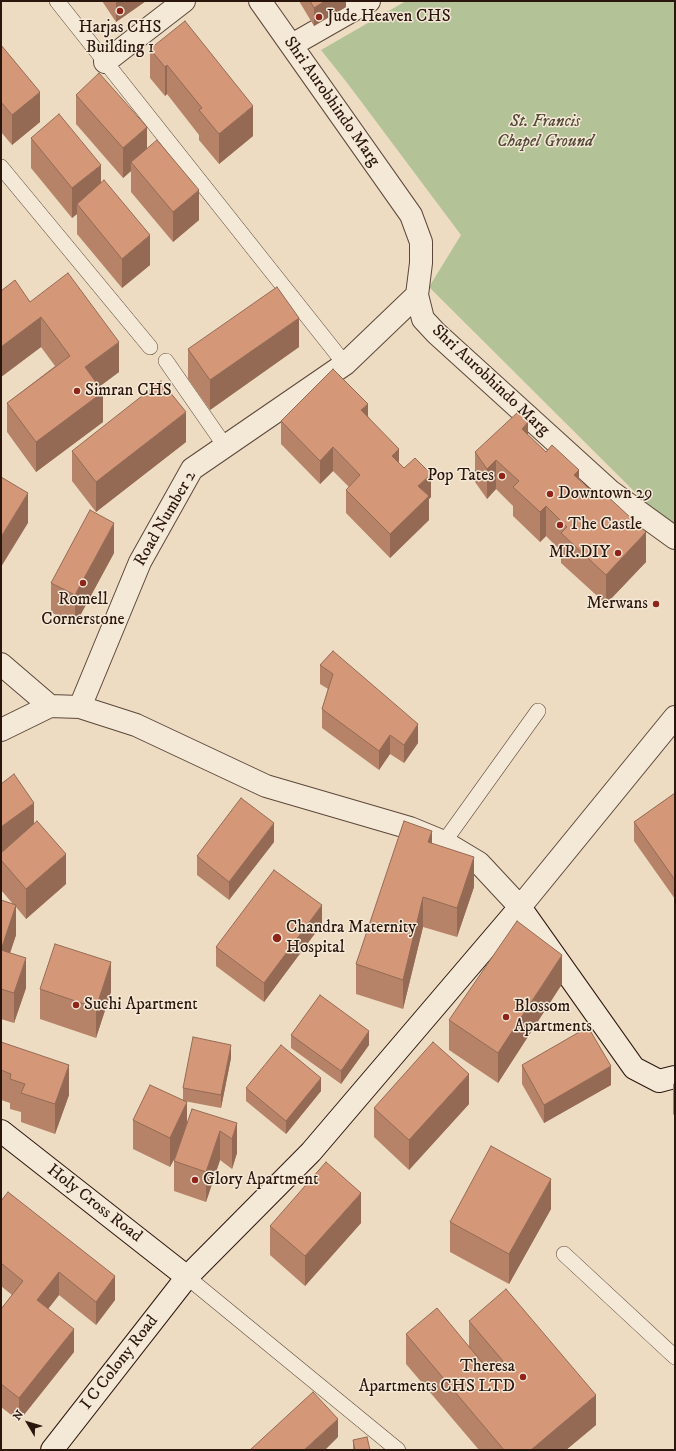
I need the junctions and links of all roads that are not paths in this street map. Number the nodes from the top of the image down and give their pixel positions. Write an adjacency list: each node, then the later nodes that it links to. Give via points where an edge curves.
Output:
1 (57, 1): 6 (lane)
2 (184, 1): 6 (street)
3 (260, 1): 5 (street, Shri Aurobhindo Marg)
4 (369, 1): 5 (street)
5 (292, 45): 8 (street, Shri Aurobhindo Marg, via 411,215 421,242)
6 (105, 62): 11 (lane)
7 (1, 167): 9 (lane)
8 (417, 295): 11 (street, Road Number 2); 13 (street, Shri Aurobhindo Marg, via 423,319 436,333 610,491)
9 (150, 347)
10 (166, 362): 12 (lane)
11 (344, 364): 12 (street, Road Number 2)
12 (226, 446): 16 (street, Road Number 2, via 192,469 140,562)
13 (675, 538)
14 (1, 664): 15 (street)
15 (50, 706): 16 (street); 19 (street)
16 (80, 707): 20 (street, via 136,725 266,786 410,828)
17 (538, 711): 20 (lane)
18 (675, 717): 21 (street, I C Colony Road)
19 (1, 730)
20 (444, 842): 21 (street, via 480,863)
21 (520, 907): 22 (street, via 634,1068 659,1081); 25 (street, I C Colony Road, via 311,1152)
22 (675, 1077)
23 (1, 1131): 25 (street, Holy Cross Road)
24 (564, 1254): 26 (lane)
25 (187, 1277): 27 (street, I C Colony Road); 28 (lane)
26 (675, 1357)
27 (52, 1450)
28 (398, 1450)

